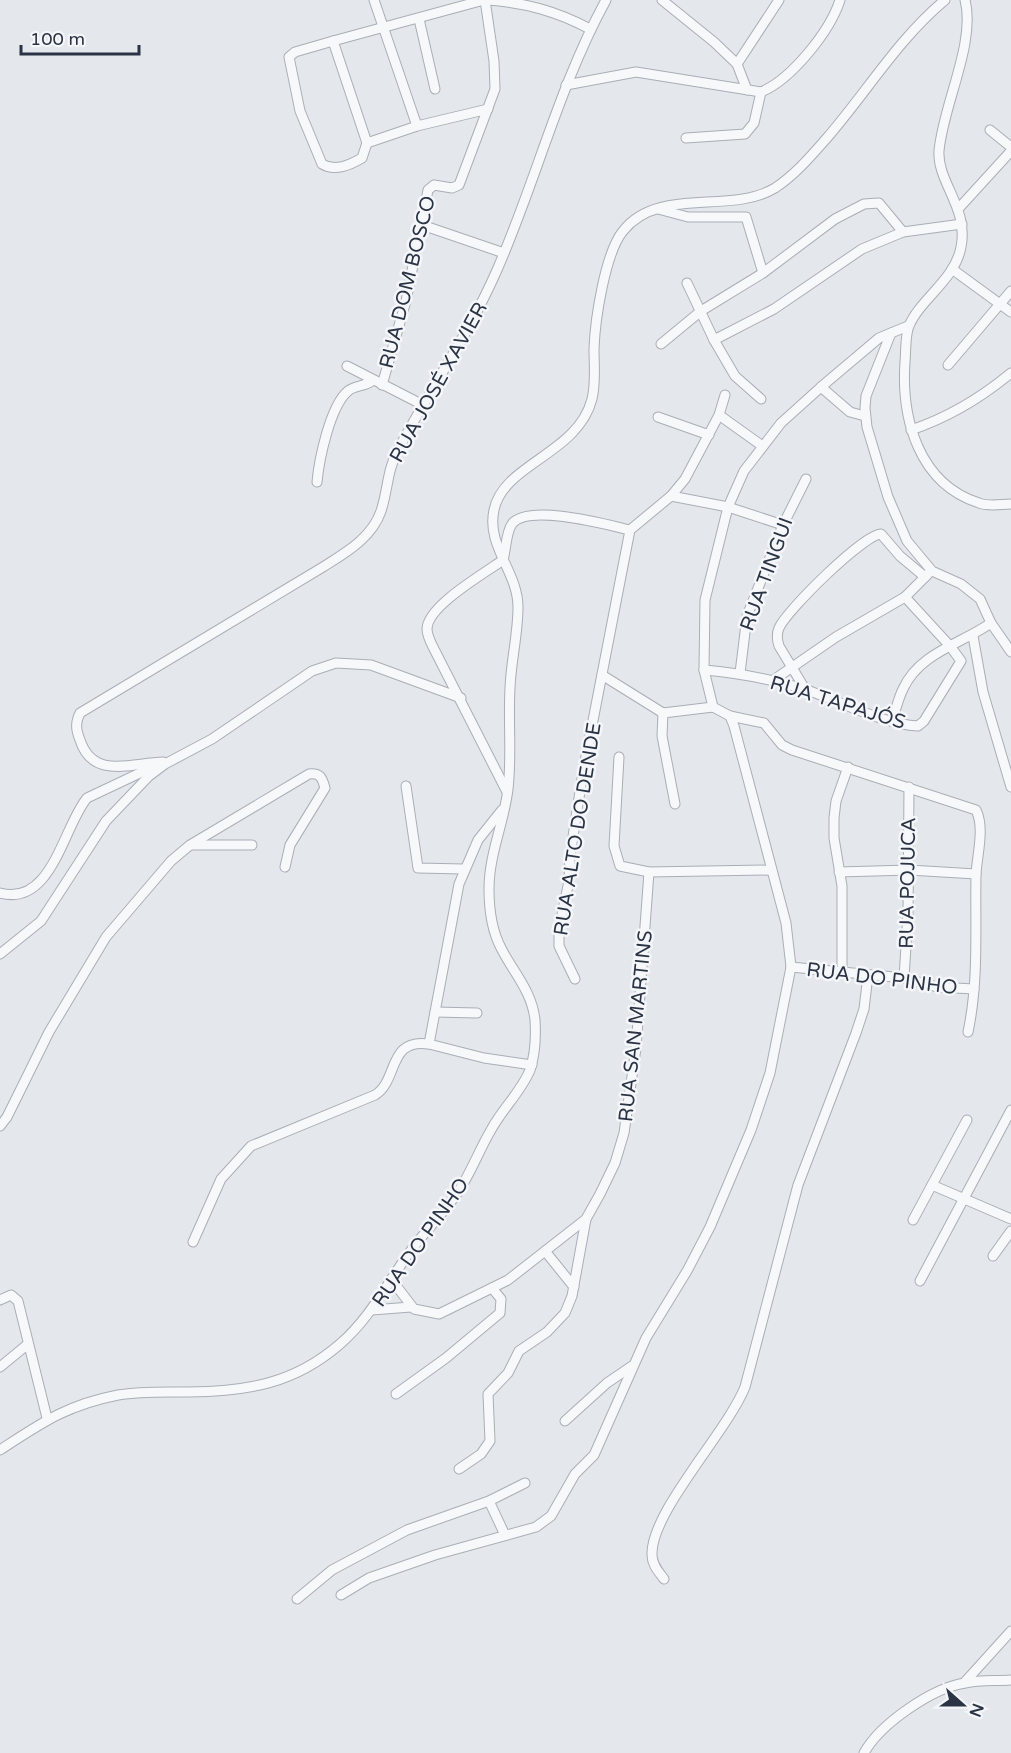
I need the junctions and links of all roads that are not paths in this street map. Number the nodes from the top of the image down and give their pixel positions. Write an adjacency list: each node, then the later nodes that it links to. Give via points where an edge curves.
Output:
1 (374, 0): 12 (street)
2 (486, 0): 9 (street); 11 (street); 20 (street, via 495,82)
3 (606, 0): 13 (street, RUA JOSÉ XAVIER)
4 (662, 0): 10 (street)
5 (779, 0): 15 (street)
6 (840, 0): 19 (street, via 803,58 784,78)
7 (945, 0): 27 (street, via 911,31 823,143 778,186 742,200)
8 (965, 0): 26 (street, via 968,27 939,157)
9 (519, 1): 13 (street, via 562,14)
10 (673, 3): 15 (street)
11 (419, 19): 12 (street); 17 (street)
12 (383, 29): 14 (street); 21 (street)
13 (590, 29): 16 (street, RUA JOSÉ XAVIER)
14 (333, 40): 24 (street); 24 (street, via 289,57 300,111 322,164 328,168 347,166 362,158)
15 (737, 64): 18 (street)
16 (566, 85): 18 (street, via 636,72); 31 (street, RUA JOSÉ XAVIER)
17 (435, 89)
18 (747, 90): 19 (street)
19 (761, 92): 23 (street, via 748,132)
20 (488, 109): 21 (street); 29 (street, RUA DOM BOSCO, via 459,185 431,186)
21 (417, 126): 24 (street)
22 (990, 130): 25 (street)
23 (686, 138)
24 (371, 142)
25 (1011, 149): 26 (street)
26 (959, 208): 28 (street)
27 (658, 209): 33 (street, via 688,217 746,217); 64 (street, RUA DO PINHO, via 628,225 613,252 596,327 594,385 586,416 571,437 521,474 498,497 493,533)
28 (962, 224): 30 (street); 32 (street, via 962,246)
29 (422, 225): 31 (street); 46 (street, RUA DOM BOSCO, via 406,301)
30 (903, 232): 33 (street, via 879,203 864,204 836,219); 41 (street, via 848,256 774,309)
31 (504, 253): 50 (street, RUA JOSÉ XAVIER, via 469,330)
32 (952, 269): 36 (street); 39 (street)
33 (763, 273): 37 (street)
34 (687, 283): 37 (street)
35 (1011, 291): 36 (street)
36 (1001, 304): 38 (street); 43 (street)
37 (701, 311): 41 (street); 42 (street)
38 (1011, 312)
39 (908, 326): 40 (street); 54 (street, via 904,390)
40 (891, 333): 47 (street, via 879,338); 52 (street, via 866,396)
41 (714, 340): 49 (street, via 735,376)
42 (661, 344)
43 (948, 365)
44 (347, 366): 46 (street)
45 (1011, 373): 54 (street, via 969,403 931,424)
46 (378, 382): 50 (street); 58 (street, via 350,390 343,397 322,446)
47 (821, 387): 52 (street, via 850,412); 56 (street)
48 (725, 395): 51 (street)
49 (761, 399)
50 (423, 405): 83 (street, RUA JOSÉ XAVIER, via 392,462 376,520 362,539 76,719 83,750 93,762 113,766)
51 (719, 416): 55 (street); 56 (street)
52 (865, 416): 65 (street, via 901,531)
53 (658, 417): 55 (street)
54 (911, 430): 60 (street, via 928,467 960,495 980,504)
55 (709, 435): 59 (street)
56 (761, 445): 61 (street)
57 (806, 479): 62 (street, RUA TINGUI)
58 (317, 482)
59 (671, 496): 61 (street); 63 (street)
60 (1011, 504)
61 (728, 507): 62 (street); 72 (street, via 705,600)
62 (783, 525): 73 (street, RUA TINGUI, via 747,616)
63 (630, 530): 64 (street, via 575,518 523,518 510,528); 74 (street, RUA ALTO DO DENDE)
64 (503, 560): 77 (street, via 442,604 429,620 427,628 433,647); 88 (street, RUA DO PINHO, via 515,585 518,609 510,677)
65 (929, 574): 66 (street); 67 (street, via 970,590 986,608); 71 (street, via 900,555 881,534 862,543 789,612 780,627 777,640)
66 (905, 597): 69 (street); 71 (street)
67 (991, 623): 68 (street); 70 (street)
68 (973, 636): 69 (street); 87 (street, via 982,692)
69 (950, 646): 81 (street, via 926,660 910,678); 81 (street, RUA TAPAJÓS, via 960,664 924,721 914,726)
70 (1011, 652)
71 (791, 666): 75 (street); 76 (street)
72 (704, 670): 73 (street, RUA TAPAJÓS); 78 (street)
73 (740, 673): 75 (street, RUA TAPAJÓS)
74 (602, 675): 79 (street); 106 (street, RUA ALTO DO DENDE, via 559,929 559,946)
75 (772, 681): 76 (street, RUA TAPAJÓS)
76 (805, 689): 81 (street, RUA TAPAJÓS)
77 (461, 698): 83 (street, via 388,670 336,663 312,671 212,739); 88 (street)
78 (713, 707): 79 (street); 80 (street)
79 (663, 713): 89 (street, via 662,736)
80 (730, 716): 84 (street, via 758,720 782,745); 95 (street)
81 (892, 720)
82 (619, 758): 97 (street, via 614,846 620,866)
83 (168, 761): 100 (street, via 87,798 41,880 20,893); 101 (street, via 113,812 49,912 33,930)
84 (848, 767): 86 (street); 98 (street, via 834,818)
85 (406, 786): 94 (street, via 416,865 422,870)
86 (909, 787): 96 (street, RUA POJUCA); 99 (street, via 976,810)
87 (1011, 787)
88 (507, 792): 90 (street, RUA DO PINHO)
89 (675, 804)
90 (505, 805): 94 (street, via 478,840); 112 (street, RUA DO PINHO, via 490,862 490,909 499,945 532,1004)
91 (252, 845): 92 (street)
92 (190, 846): 93 (street, via 316,773 322,777 325,788 291,845); 115 (street, via 171,861 106,937 49,1032)
93 (285, 867)
94 (463, 869): 108 (street)
95 (771, 870): 97 (street); 102 (street, via 786,923)
96 (909, 870): 98 (street); 99 (street); 105 (street, RUA POJUCA)
97 (649, 872): 118 (street, RUA SAN MARTINS, via 636,1048 624,1132 615,1163)
98 (839, 872): 103 (street)
99 (976, 874): 107 (street)
100 (0, 892)
101 (0, 954)
102 (791, 967): 103 (street, RUA DO PINHO); 133 (street, via 770,1073 751,1130 710,1227)
103 (842, 972): 104 (street, RUA DO PINHO)
104 (868, 975): 105 (street, RUA DO PINHO); 143 (street, via 864,1009 798,1185 745,1387 732,1415 677,1494 654,1539 653,1563)
105 (904, 978): 107 (street, RUA DO PINHO, via 947,988)
106 (575, 980)
107 (974, 989): 110 (street)
108 (435, 1012): 109 (street); 111 (street)
109 (477, 1013)
110 (968, 1032)
111 (429, 1044): 112 (street); 122 (street, via 417,1042 396,1058 383,1091 251,1146 220,1179)
112 (532, 1065): 125 (street, RUA DO PINHO, via 491,1128 457,1193)
113 (1011, 1110): 117 (street)
114 (967, 1120): 116 (street)
115 (0, 1126)
116 (932, 1185): 117 (street); 120 (street)
117 (966, 1198): 119 (street); 126 (street)
118 (586, 1219): 123 (street, RUA SAN MARTINS); 127 (street)
119 (1011, 1219)
120 (913, 1220)
121 (1011, 1231): 124 (street)
122 (193, 1242)
123 (545, 1251): 127 (street); 128 (street, RUA SAN MARTINS)
124 (993, 1256)
125 (391, 1280): 130 (street); 131 (street, RUA DO PINHO)
126 (920, 1281)
127 (574, 1287): 139 (street, via 565,1313 547,1332 519,1351 502,1381 488,1394 489,1441 481,1454)
128 (492, 1288): 130 (street, RUA SAN MARTINS, via 439,1314); 135 (street, via 501,1299 500,1313)
129 (0, 1300): 132 (street, via 11,1295 18,1301)
130 (411, 1307): 131 (street, RUA SAN MARTINS)
131 (372, 1310): 136 (street, RUA DO PINHO, via 321,1359 286,1379 224,1391 124,1394 72,1407)
132 (28, 1344): 134 (street); 136 (street)
133 (632, 1366): 137 (street); 142 (street, via 594,1455 575,1474 556,1511 536,1527)
134 (0, 1367)
135 (396, 1394)
136 (47, 1418): 138 (street, RUA DO PINHO)
137 (565, 1421)
138 (0, 1450)
139 (459, 1470)
140 (525, 1483): 141 (street)
141 (489, 1501): 142 (street); 145 (street, via 407,1530 332,1570)
142 (505, 1535): 144 (street, via 404,1565 369,1578)
143 (664, 1579)
144 (341, 1595)
145 (297, 1599)
146 (1011, 1631): 148 (street)
147 (1011, 1680): 148 (street)
148 (964, 1683): 149 (street, via 911,1708 886,1727)
149 (864, 1753)

